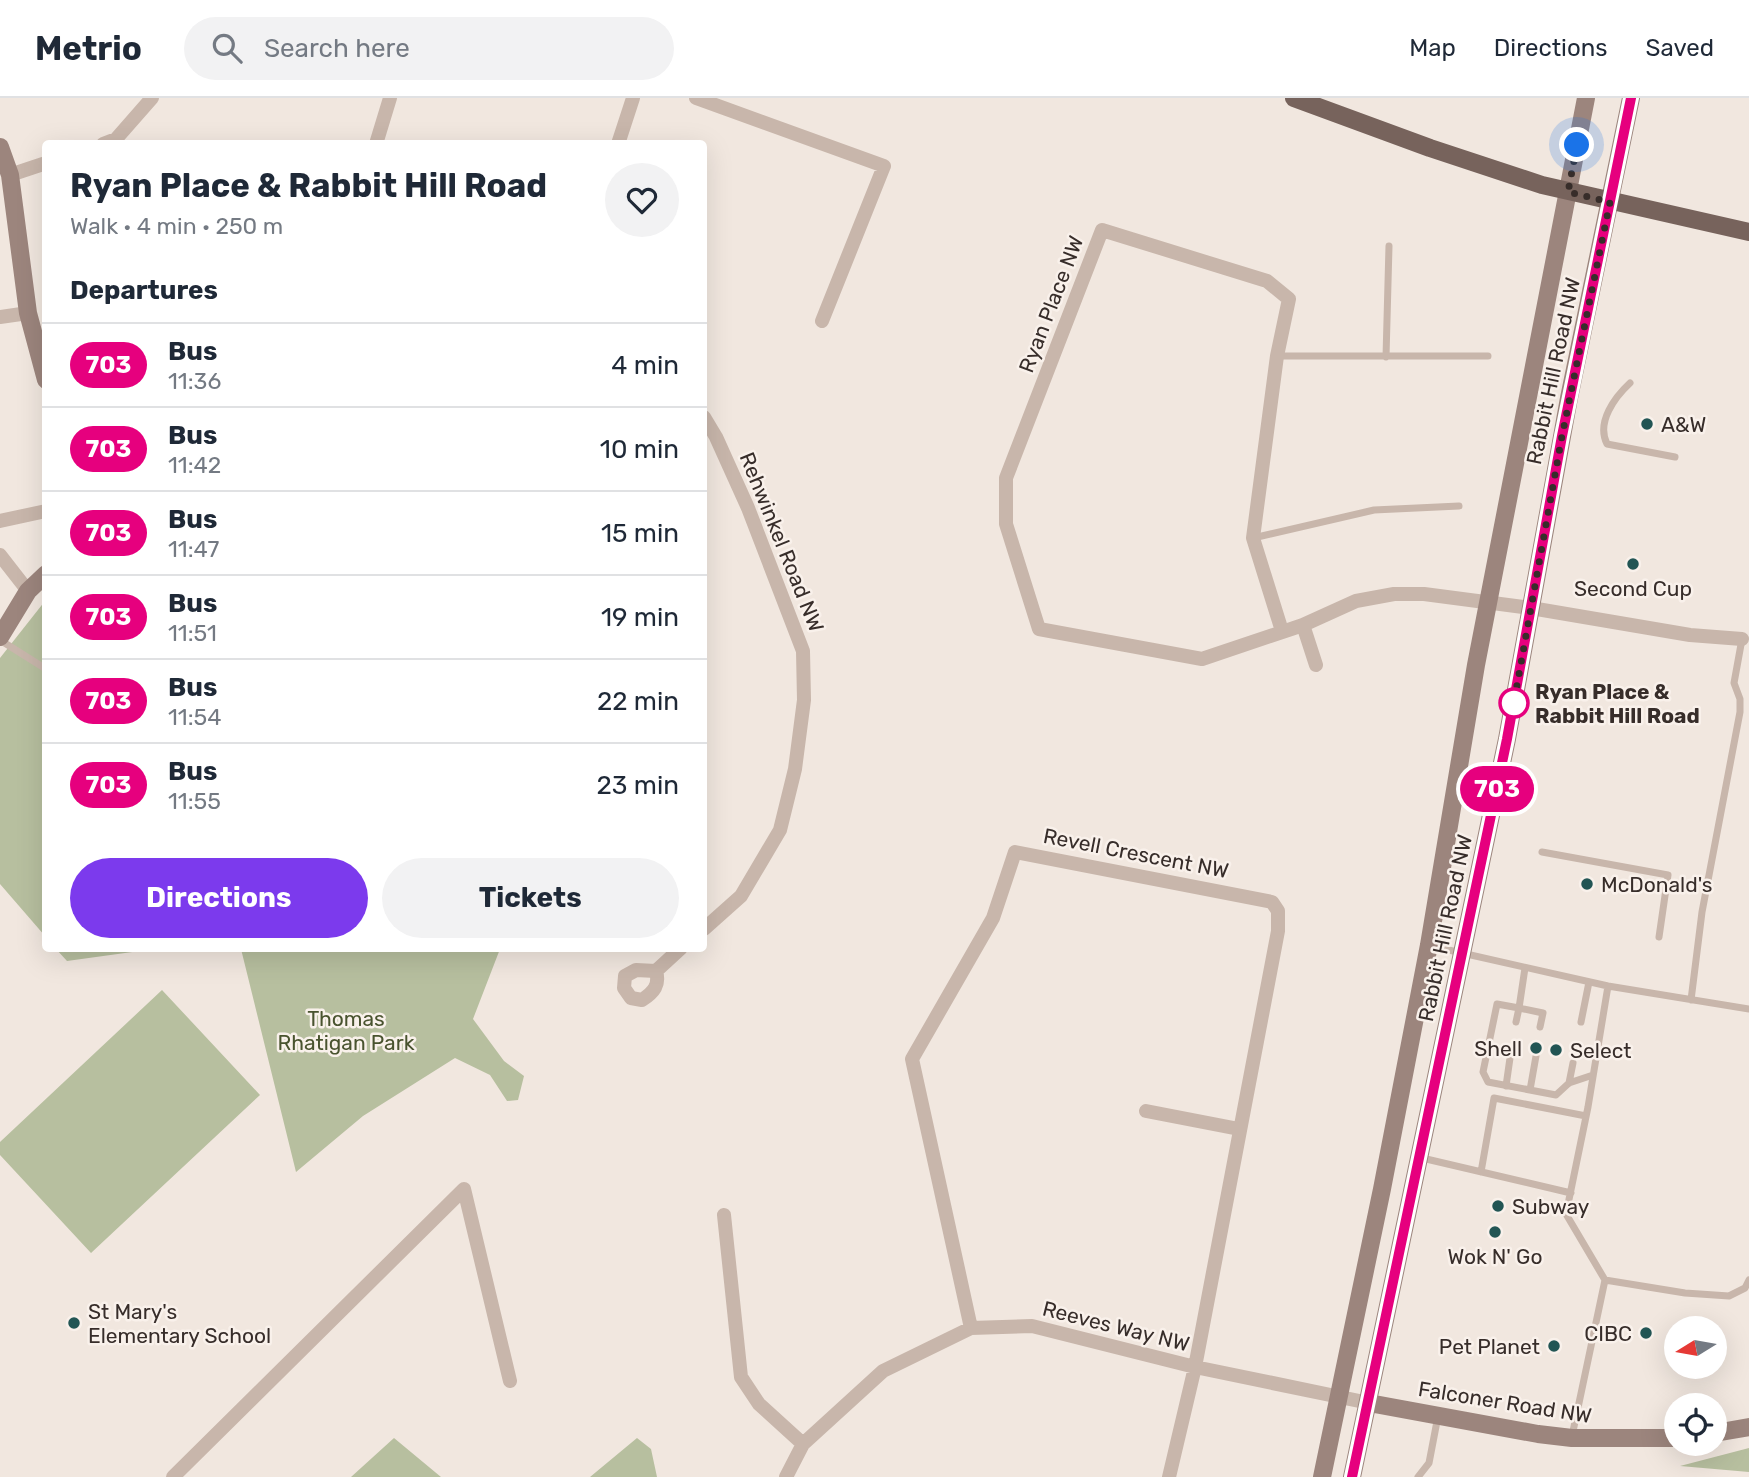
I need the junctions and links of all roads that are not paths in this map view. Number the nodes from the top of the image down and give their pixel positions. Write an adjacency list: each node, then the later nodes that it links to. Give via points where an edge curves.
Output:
1 (152, 98): 8 (street)
2 (390, 98): 9 (street)
3 (633, 98): 10 (street)
4 (696, 98): 20 (street, via 884,166)
5 (1294, 98): 14 (main road)
6 (1586, 98): 14 (main road, Rabbit Hill Road NW)
7 (1631, 98): 15 (main road, Rabbit Hill Road NW)
8 (113, 140)
9 (377, 140)
10 (619, 140)
11 (0, 147): 13 (main road)
12 (42, 164): 13 (street)
13 (10, 175): 18 (main road)
14 (1568, 192): 15 (main road); 35 (main road, Rabbit Hill Road NW)
15 (1610, 202): 16 (main road); 36 (main road, Rabbit Hill Road NW)
16 (1749, 232)
17 (1389, 246): 23 (lane)
18 (28, 313): 19 (street); 24 (main road)
19 (0, 317)
20 (822, 321)
21 (1277, 356): 23 (lane); 31 (street, Ryan Place NW); 38 (street, Ryan Place NW, via 1289,299 1267,281 1102,230 1006,478 1006,524 1039,629 1202,659)
22 (1488, 356): 23 (lane)
23 (1386, 357)
24 (42, 365)
25 (1630, 383): 27 (lane, via 1610,406 1604,432 1607,443)
26 (710, 440): 44 (street, Rehwinkel Road NW, via 748,508 803,651 804,700 795,769 780,830 741,896)
27 (1675, 457)
28 (1458, 506): 31 (lane, via 1374,510)
29 (42, 512): 30 (street)
30 (0, 522)
31 (1253, 538): 38 (street, Ryan Place NW)
32 (0, 555): 34 (street)
33 (42, 578): 34 (main road)
34 (28, 591): 39 (main road)
35 (1489, 602): 36 (street, Ryan Place NW); 37 (street, Ryan Place NW, via 1394,594 1356,601); 46 (main road, Rabbit Hill Road NW)
36 (1531, 608): 40 (street, Ryan Place NW, via 1690,635); 48 (main road, Rabbit Hill Road NW)
37 (1303, 625): 38 (street, Ryan Place NW); 41 (street)
38 (1282, 631)
39 (0, 638): 42 (lane)
40 (1742, 639): 53 (lane, via 1734,683 1740,712 1702,912)
41 (1316, 664)
42 (42, 666)
43 (1542, 852): 45 (lane, via 1668,875)
44 (707, 926)
45 (1659, 937)
46 (1429, 945): 48 (lane); 80 (main road, Rabbit Hill Road NW)
47 (677, 952): 50 (street)
48 (1463, 954): 49 (lane); 71 (main road, Rabbit Hill Road NW)
49 (1525, 968): 51 (lane); 54 (lane)
50 (656, 971)
51 (1589, 982): 52 (lane); 57 (lane)
52 (1608, 986): 53 (lane); 62 (lane)
53 (1691, 1000): 55 (lane)
54 (1518, 1008): 56 (lane); 58 (lane, via 1543,1013); 64 (lane, via 1497,1004 1483,1072 1488,1082)
55 (1749, 1009)
56 (1516, 1022)
57 (1581, 1022)
58 (1540, 1027)
59 (1511, 1051): 65 (lane)
60 (1536, 1056): 66 (lane)
61 (1573, 1063): 63 (lane)
62 (1593, 1075): 63 (lane); 69 (lane)
63 (1569, 1083): 66 (lane, via 1556,1095)
64 (1497, 1084): 65 (lane); 67 (lane)
65 (1506, 1086): 66 (lane)
66 (1530, 1090)
67 (1494, 1098): 69 (lane); 72 (lane)
68 (1146, 1111): 70 (street)
69 (1586, 1116): 73 (lane)
70 (1239, 1129): 77 (street, Revell Crescent NW, via 1278,931 1276,906 1264,899 1015,852 993,918 912,1059); 78 (street, Revell Crescent NW)
71 (1420, 1157): 72 (lane); 81 (main road, Rabbit Hill Road NW)
72 (1481, 1172): 73 (lane)
73 (1571, 1194): 75 (lane, via 1566,1214)
74 (724, 1215): 87 (street, via 741,1377 759,1404)
75 (1605, 1280): 76 (lane, via 1729,1296 1745,1288); 85 (lane)
76 (1749, 1280)
77 (971, 1328): 78 (street, Reeves Way NW, via 1032,1326); 87 (street, Reeves Way NW, via 883,1371)
78 (1195, 1367): 80 (street, Reeves Way NW); 90 (street, Revell Crescent NW)
79 (510, 1381): 88 (street, via 464,1189)
80 (1338, 1396): 81 (street, Reeves Way NW); 91 (main road, Rabbit Hill Road NW)
81 (1369, 1403): 82 (main road, Falconer Road NW); 92 (main road, Rabbit Hill Road NW)
82 (1438, 1415): 85 (main road, Falconer Road NW); 93 (lane, via 1429,1463)
83 (1749, 1427): 84 (main road)
84 (1727, 1431)
85 (1572, 1438): 86 (main road, Falconer Road NW)
86 (1664, 1438)
87 (803, 1444): 89 (street, Reeves Way NW)
88 (173, 1477)
89 (786, 1477)
90 (1169, 1477)
91 (1322, 1477)
92 (1352, 1477)
93 (1419, 1477)

